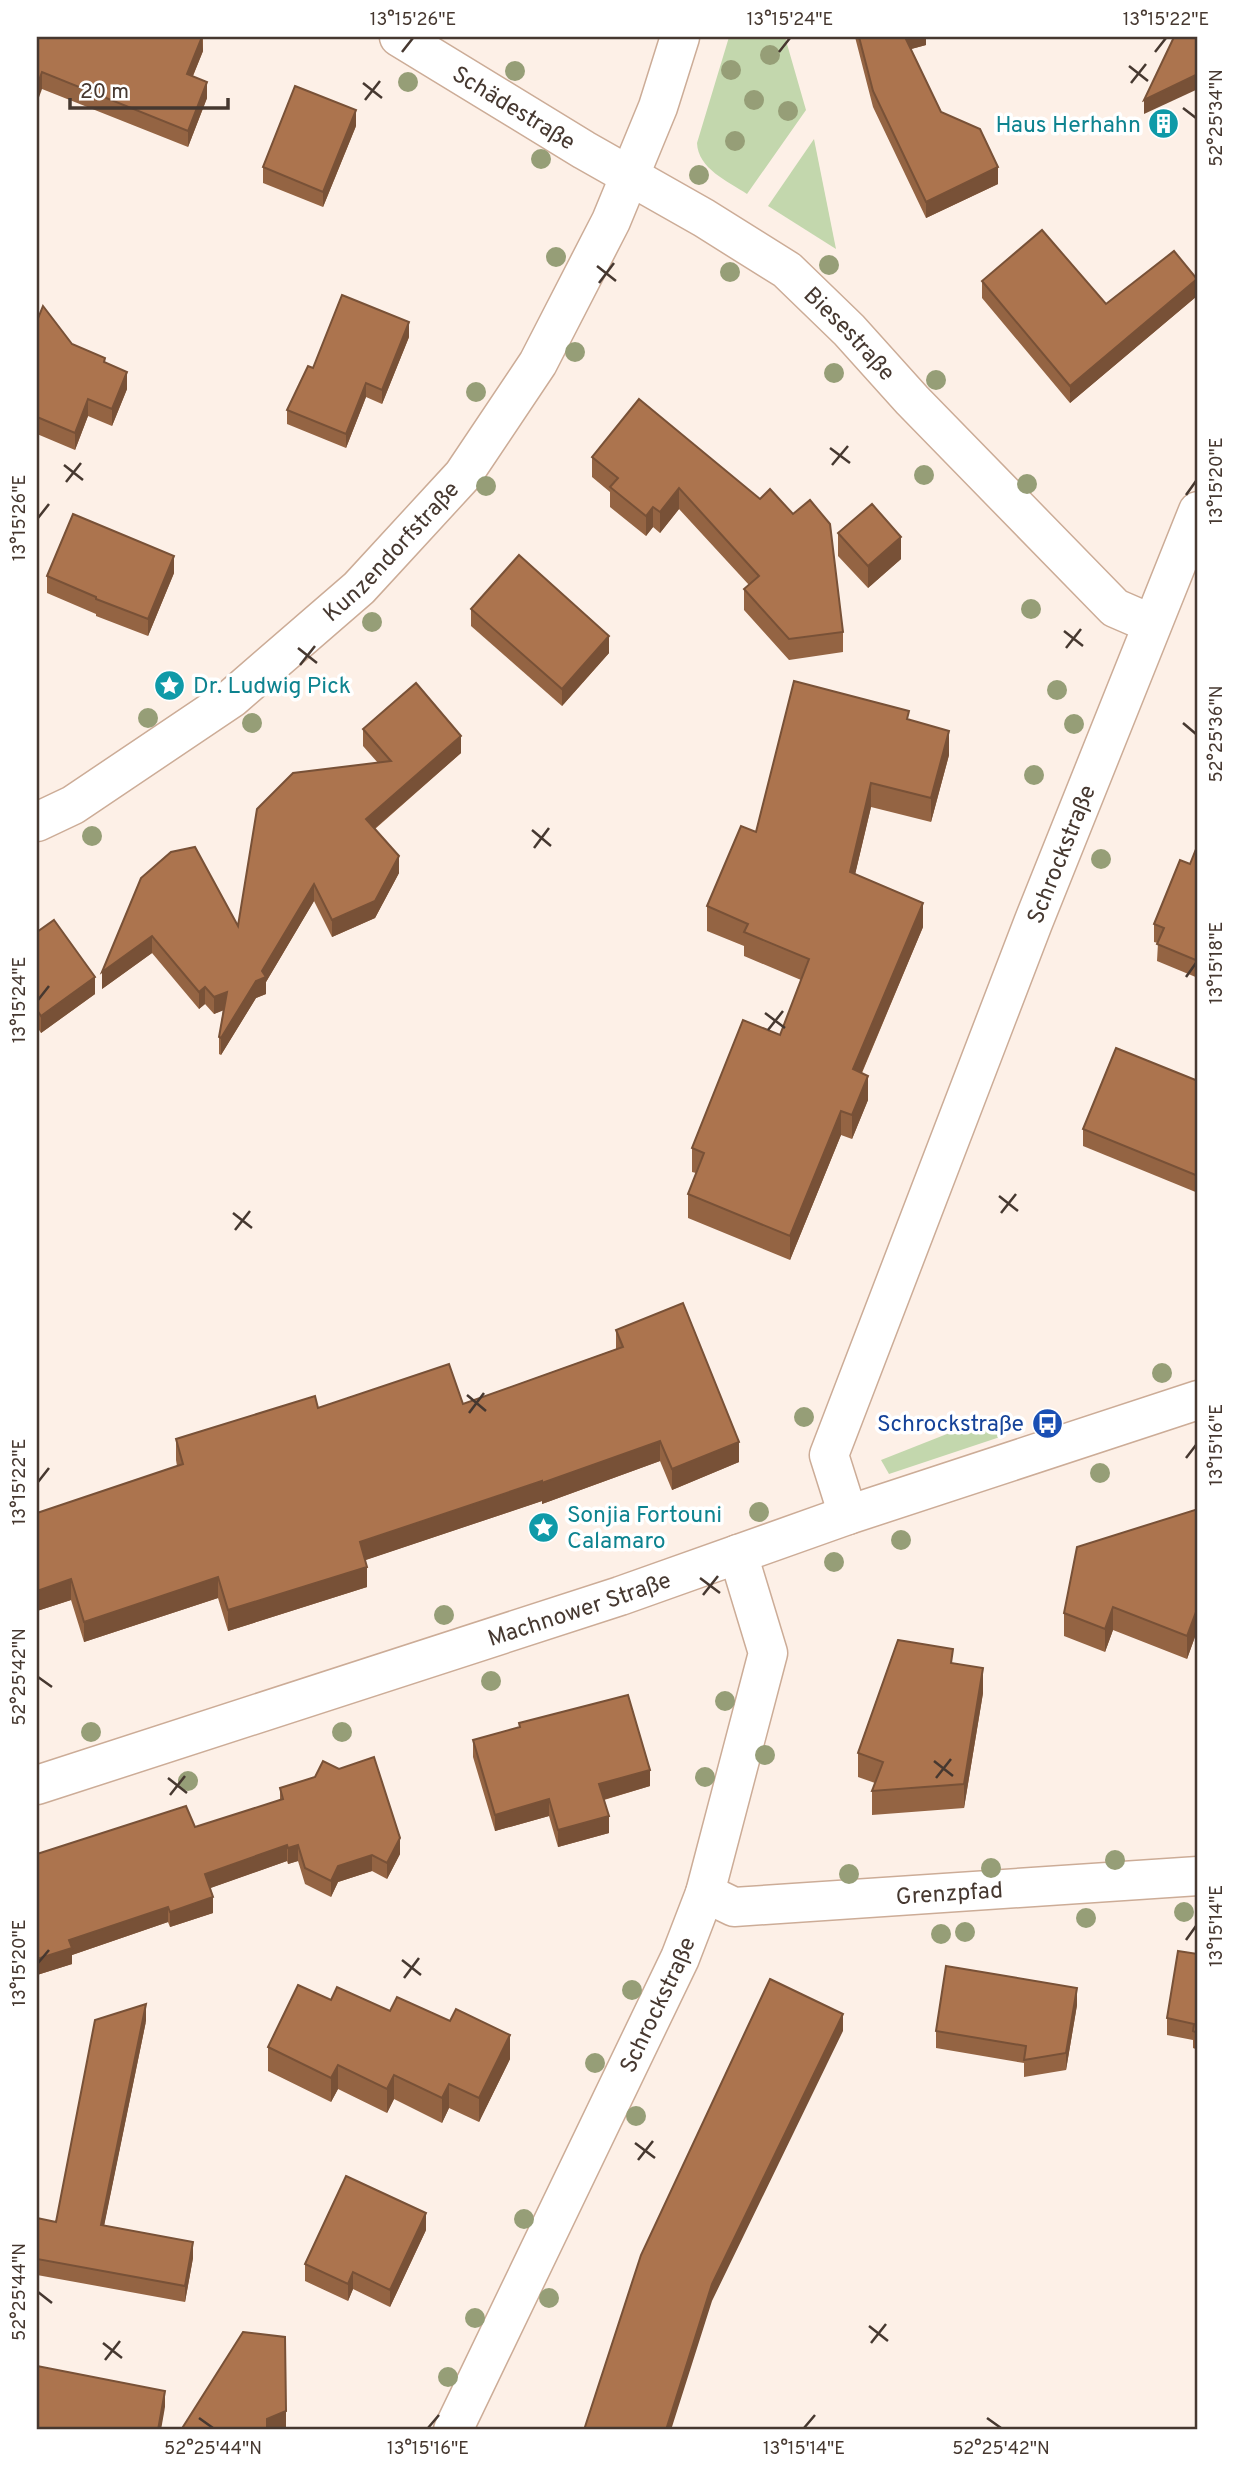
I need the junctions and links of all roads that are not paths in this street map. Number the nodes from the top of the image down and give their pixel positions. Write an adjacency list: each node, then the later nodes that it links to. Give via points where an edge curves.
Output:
1 (399, 37): 3 (street, Schädestraße)
2 (680, 37): 3 (street)
3 (630, 177): 5 (street, Biesestraße, via 787,271 1115,608); 6 (street, Kunzendorfstraße, via 538,363 463,475 368,578 232,698 74,805)
4 (1198, 511): 5 (street, Schrockstraße)
5 (1152, 624): 8 (street, Schrockstraße, via 830,1455)
6 (37, 822)
7 (1198, 1400): 8 (street, Machnower Straße)
8 (848, 1515): 9 (street, Machnower Straße)
9 (738, 1554): 10 (street, Machnower Straße); 12 (street, Schrockstraße, via 768,1653)
10 (37, 1785)
11 (1198, 1876): 12 (street, Grenzpfad, via 734,1907)
12 (705, 1893): 13 (street, Schrockstraße, via 674,1970)
13 (453, 2430)

